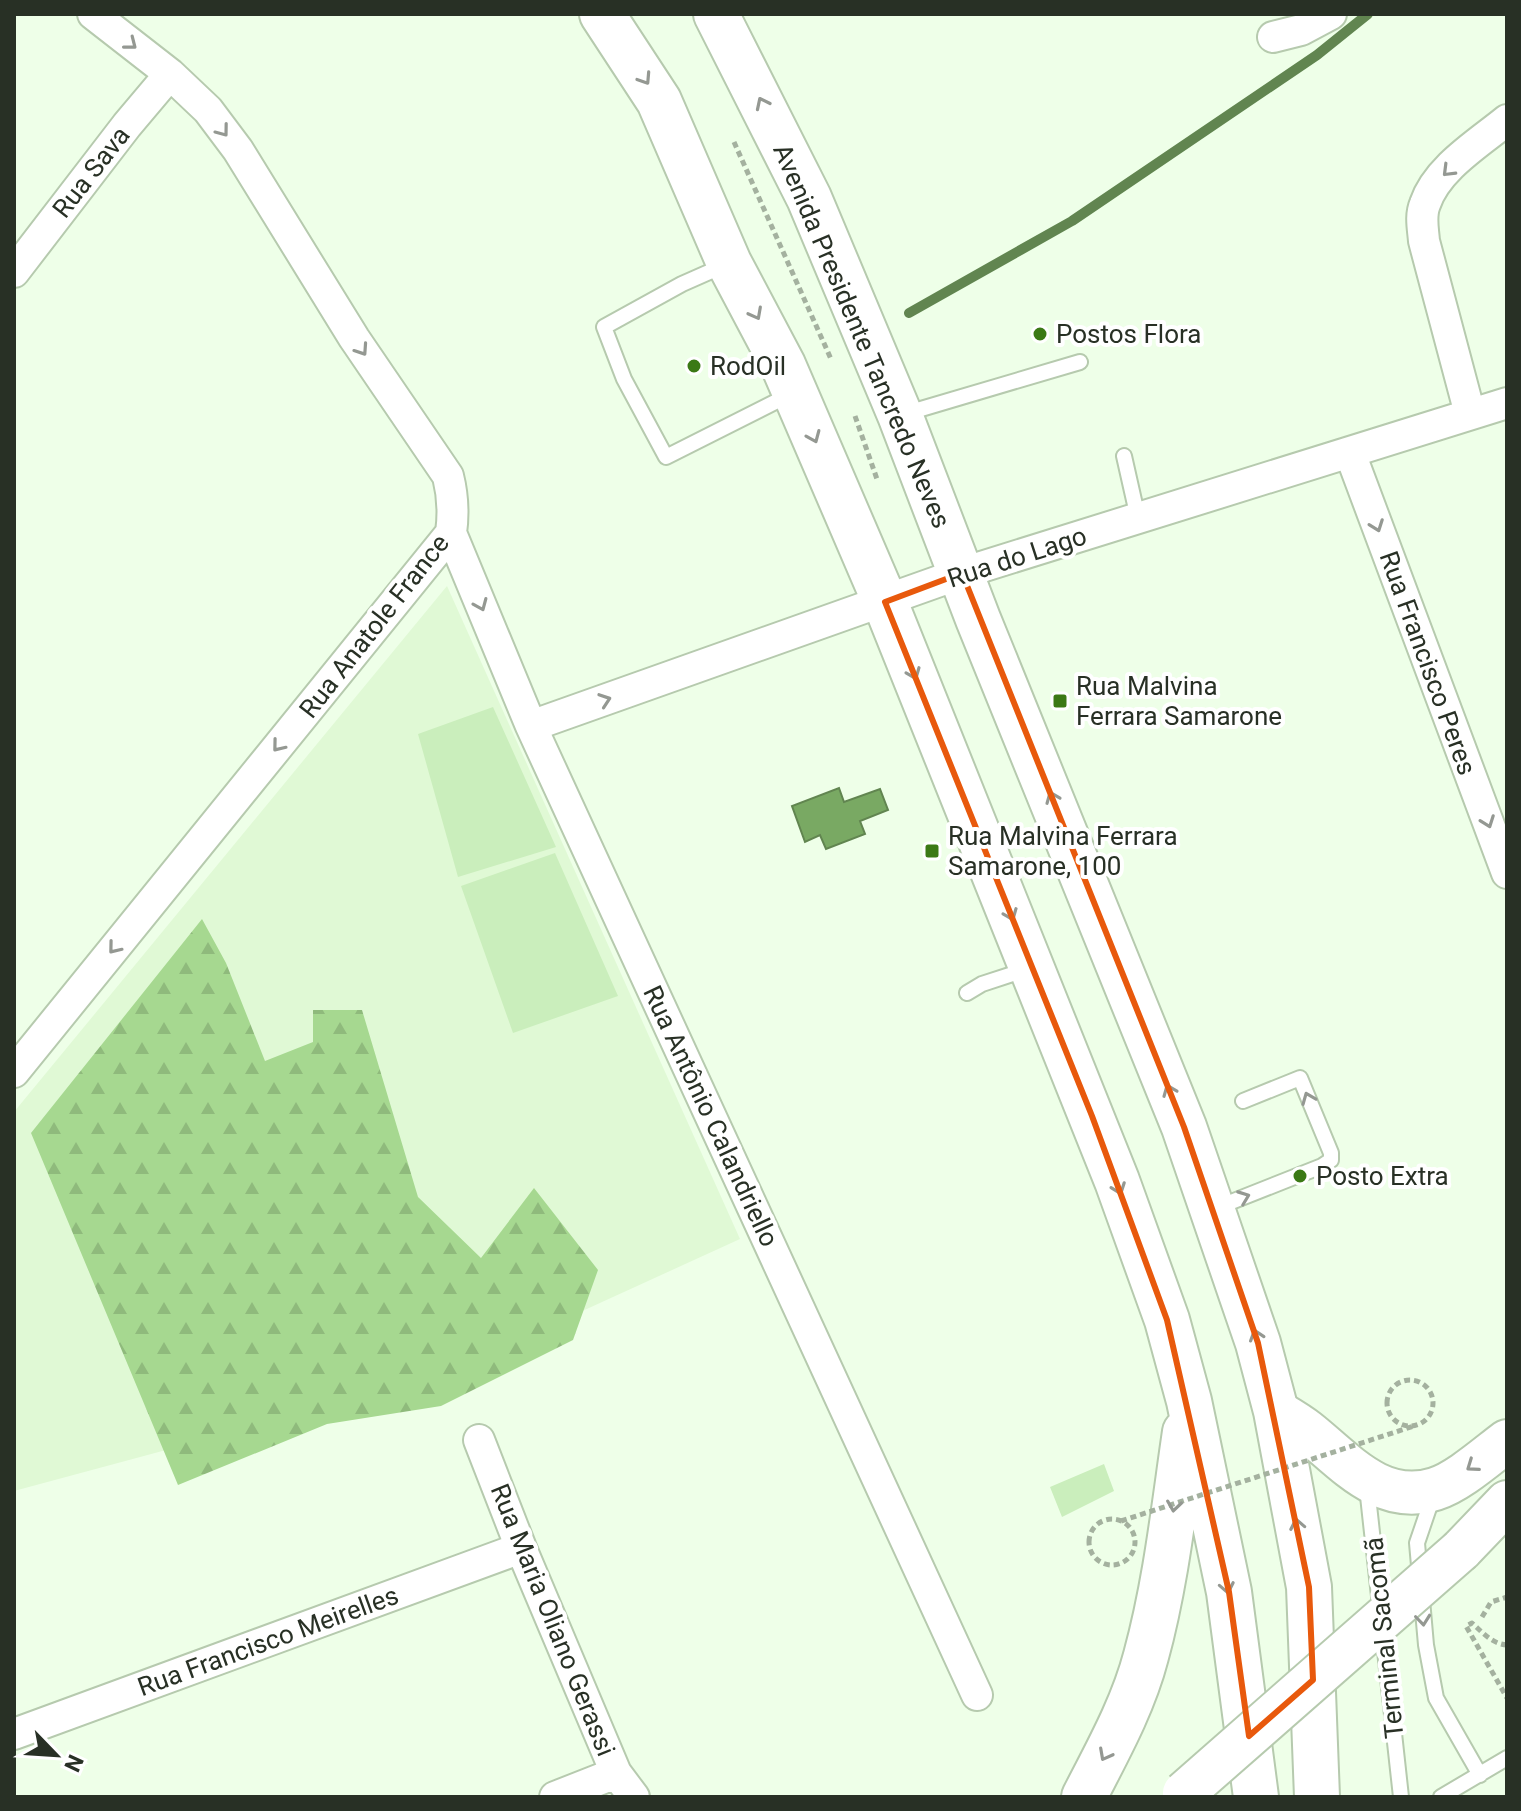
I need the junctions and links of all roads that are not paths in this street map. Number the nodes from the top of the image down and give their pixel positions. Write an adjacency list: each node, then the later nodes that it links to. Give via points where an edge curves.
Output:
1 (93, 14): 6 (street, Rua Anatole France, one-way to 6)
2 (602, 14): 8 (highway, one-way to 8, via 659,101)
3 (716, 14): 14 (highway, Avenida Presidente Tancredo Neves, one-way to 3, via 809,198)
4 (1331, 14): 5 (street)
5 (1273, 37)
6 (170, 74): 9 (street, Rua Sava); 18 (street, Rua Anatole France, one-way to 18, via 208,110 238,150 354,338 448,476)
7 (1507, 120): 13 (street, one-way to 13, via 1436,183 1422,219)
8 (729, 263): 11 (highway, one-way to 11); 11 (lane, via 604,327 624,379 666,457)
9 (14, 272)
10 (1080, 362): 14 (lane)
11 (795, 392): 20 (highway, one-way to 20)
12 (1507, 403): 13 (street, Rua do Lago)
13 (1470, 414): 15 (street, Rua do Lago)
14 (900, 415): 19 (highway, Avenida Presidente Tancredo Neves)
15 (1350, 453): 17 (street, Rua do Lago); 22 (street, Rua Francisco Peres, one-way to 22)
16 (1124, 456): 17 (lane)
17 (1138, 518): 19 (street, Rua do Lago)
18 (451, 533): 21 (street, Rua Antônio Calandriello, one-way to 21); 25 (street, Rua Anatole France, one-way to 25)
19 (962, 573): 20 (street, Rua do Lago); 27 (highway, one-way to 19)
20 (885, 602): 21 (street, Rua do Lago, one-way to 20); 23 (highway, one-way to 23)
21 (531, 726): 38 (street, Rua Antônio Calandriello)
22 (1507, 873)
23 (1032, 968): 24 (lane); 28 (highway, one-way to 28, via 1117,1181 1167,1320)
24 (967, 993)
25 (14, 1072)
26 (1243, 1101): 27 (lane, one-way to 26, via 1331,1160 1300,1078)
27 (1212, 1209): 29 (highway, one-way to 27)
28 (1189, 1401): 43 (highway, one-way to 43, via 1229,1592); 46 (highway, one-way to 46, via 1161,1593 1145,1659 1116,1735)
29 (1276, 1411): 32 (main road); 47 (highway, one-way to 29, via 1309,1587)
30 (479, 1440): 36 (street, Rua Maria Oliano Gerassi)
31 (1507, 1441): 33 (main road, one-way to 33)
32 (1366, 1480): 33 (main road, via 1411,1492); 48 (lane, Terminal Sacomã)
33 (1436, 1489): 41 (lane, Terminal Sacomã, one-way to 41, via 1417,1543 1426,1645 1436,1698)
34 (1507, 1502): 37 (main road)
35 (1507, 1527): 37 (main road)
36 (521, 1548): 39 (street, Rua Francisco Meirelles); 42 (street, Rua Maria Oliano Gerassi)
37 (1461, 1550): 44 (main road, bridge)
38 (977, 1695)
39 (14, 1734)
40 (1507, 1758): 41 (lane)
41 (1480, 1775): 49 (lane)
42 (625, 1785): 45 (street)
43 (1255, 1793)
44 (1182, 1796)
45 (555, 1797)
46 (1084, 1797)
47 (1317, 1797)
48 (1401, 1797)
49 (1441, 1797)

